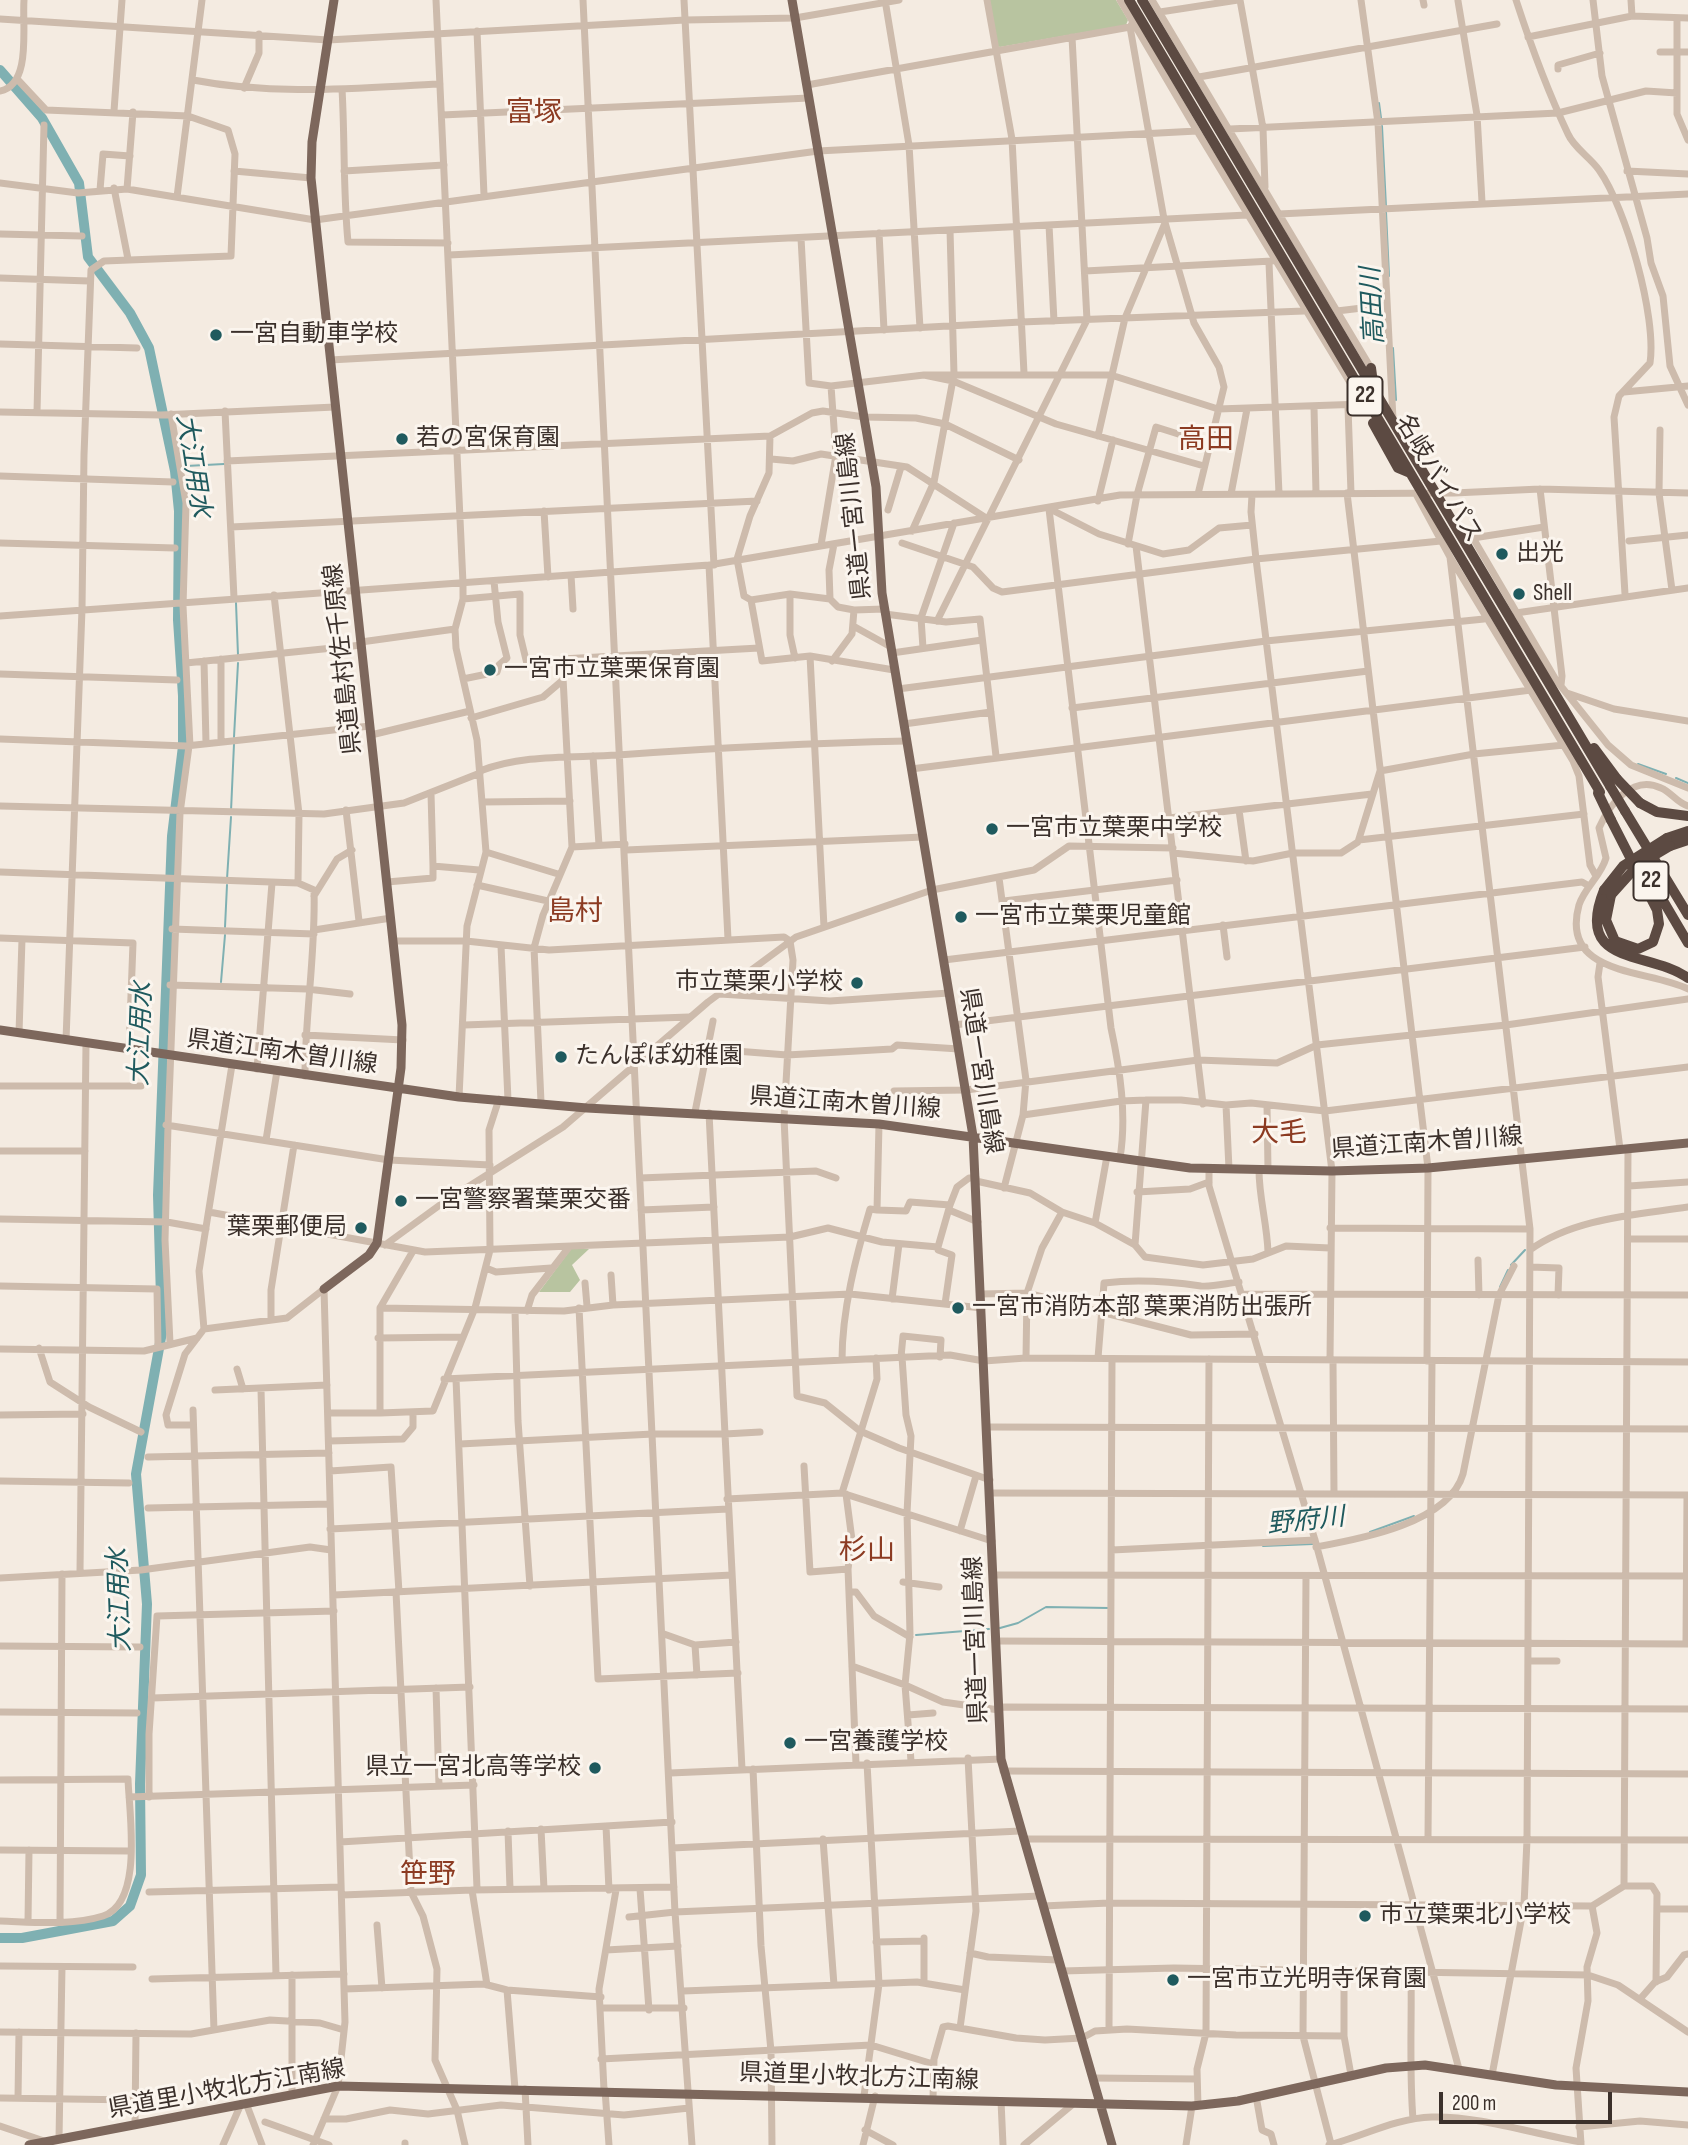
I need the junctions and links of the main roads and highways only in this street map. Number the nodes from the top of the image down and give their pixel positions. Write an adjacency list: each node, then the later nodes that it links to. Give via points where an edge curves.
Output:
1 (334, 0): 21 (main road, 県道島村佐千原線, via 311,178 394,941 403,1040)
2 (792, 0): 22 (main road, 県道一宮川島線, via 872,463 885,611)
3 (1129, 0): 8 (highway, 名岐バイパス / 22)
4 (1142, 0): 6 (highway, 名岐バイパス / 22)
5 (1371, 368): 6 (highway, 22)
6 (1374, 391): 9 (highway, 名岐バイパス / 22)
7 (1363, 404): 8 (highway, 22, via 1398,468)
8 (1409, 473): 9 (highway, 名岐バイパス / 22)
9 (1426, 493): 10 (highway, 名岐バイパス / 22, via 1584,764); 10 (highway, 名岐バイパス / 22, via 1458,531 1562,695)
10 (1606, 788): 11 (highway, bridge, via 1657,813); 12 (highway, bridge); 17 (highway, 22, bridge)
11 (1688, 816)
12 (1613, 818): 16 (highway, via 1657,910 1659,924 1653,942 1638,949 1615,942 1606,920); 18 (highway, 22)
13 (1688, 831): 15 (highway)
14 (1688, 840): 15 (highway)
15 (1669, 842): 16 (highway, bridge, via 1623,866)
16 (1608, 892): 19 (highway, via 1597,920 1606,945 1620,955)
17 (1688, 915)
18 (1688, 943)
19 (1688, 978)
20 (0, 1030): 21 (main road, 県道江南木曽川線)
21 (398, 1089): 22 (main road, 県道江南木曽川線, via 587,1108 879,1124); 24 (main road, 県道島村佐千原線, via 381,1244)
22 (974, 1136): 23 (main road, 県道江南木曽川線, via 1209,1168 1332,1171 1428,1168); 26 (main road, 県道一宮川島線, via 1001,1759)
23 (1688, 1143)
24 (324, 1289)
25 (1688, 2092): 26 (main road, 県道里小牧北方江南線, via 1576,2086 1413,2065 1195,2106)
26 (1101, 2105): 27 (main road, 県道里小牧北方江南線, via 338,2085); 29 (main road, 県道一宮川島線)
27 (52, 2142): 28 (main road, 県道里小牧北方江南線)
28 (29, 2145)
29 (1112, 2145)

